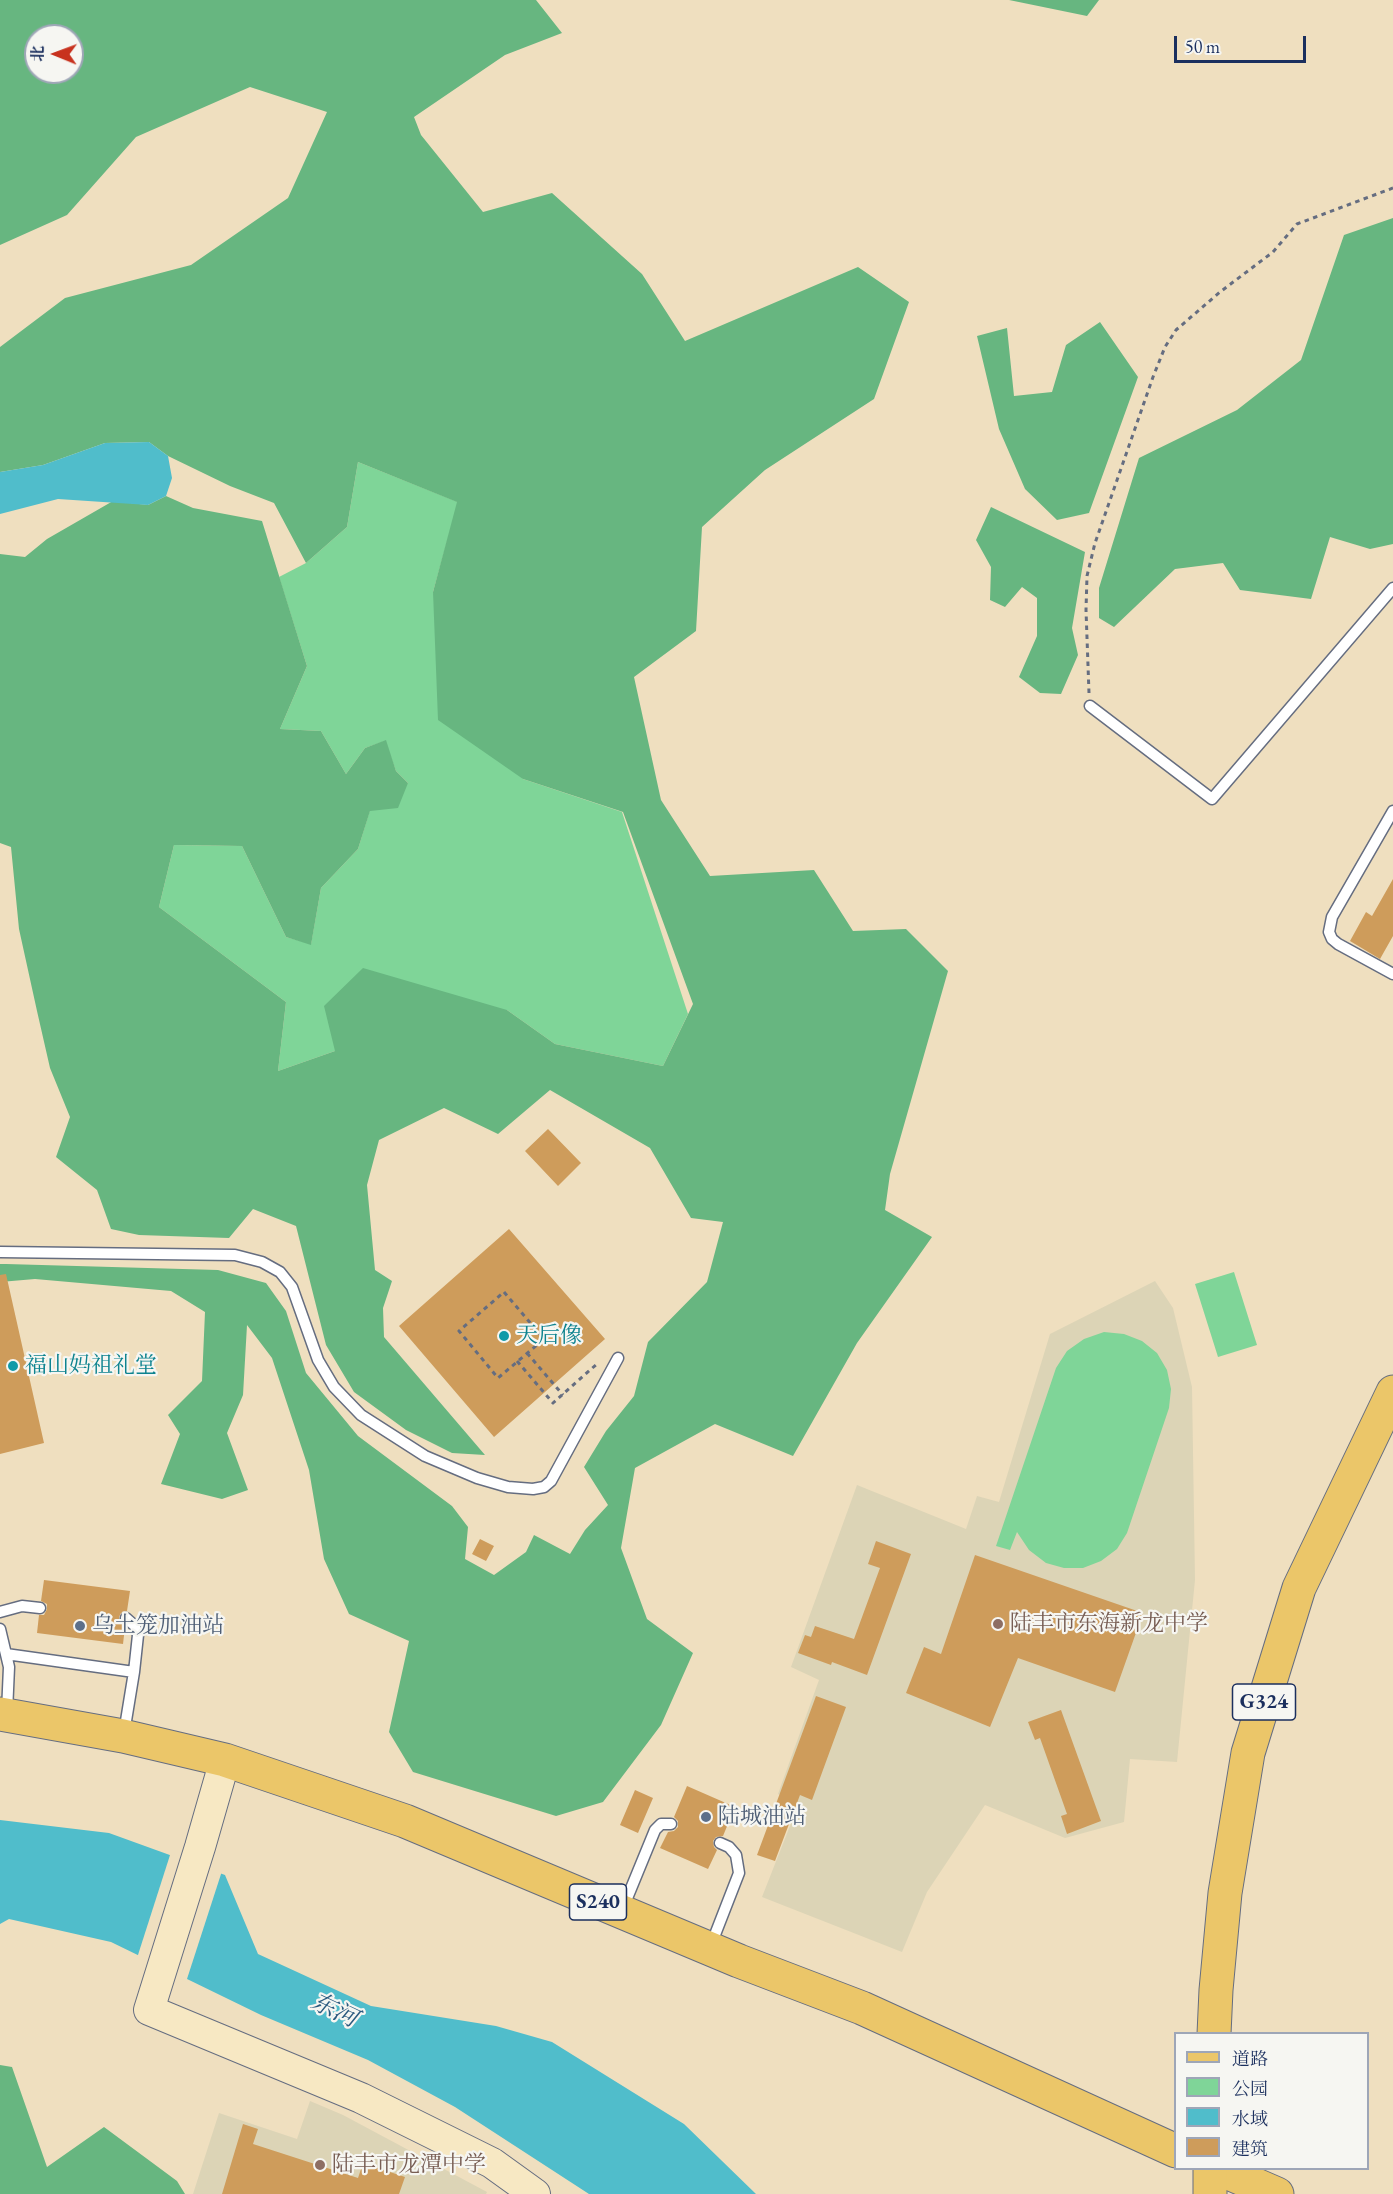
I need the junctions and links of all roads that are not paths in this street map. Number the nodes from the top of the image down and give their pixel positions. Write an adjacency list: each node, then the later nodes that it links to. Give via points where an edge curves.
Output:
1 (1393, 588): 2 (lane, via 1212,799)
2 (1090, 706)
3 (1393, 812): 4 (lane, via 1332,918 1329,932 1338,944)
4 (1393, 974)
5 (0, 1252): 6 (lane, via 235,1255 262,1262 280,1272 292,1287 318,1360 334,1387 361,1415 425,1456 508,1487 533,1489 551,1481)
6 (616, 1361)
7 (1393, 1392): 21 (main road, G324, via 1299,1588 1248,1753 1225,1893)
8 (40, 1608): 9 (lane, via 22,1606)
9 (0, 1612)
10 (126, 1618): 13 (lane, via 138,1635)
11 (0, 1629): 12 (lane)
12 (6, 1653): 13 (lane); 14 (lane, via 9,1667)
13 (134, 1672): 15 (lane)
14 (3, 1715): 15 (main road, S240)
15 (123, 1736): 16 (main road, S240)
16 (225, 1760): 19 (main road, S240, via 405,1821); 25 (street, via 149,2010 361,2098 492,2163)
17 (671, 1824): 19 (lane, via 661,1824 655,1830)
18 (720, 1843): 20 (lane, via 736,1855 739,1873)
19 (622, 1911): 20 (main road, S240)
20 (710, 1949): 22 (main road, S240, via 862,2008)
21 (1214, 2032)
22 (1174, 2150)
23 (1210, 2170): 26 (main road)
24 (1219, 2170): 27 (main road)
25 (535, 2194)
26 (1210, 2194)
27 (1278, 2194)

